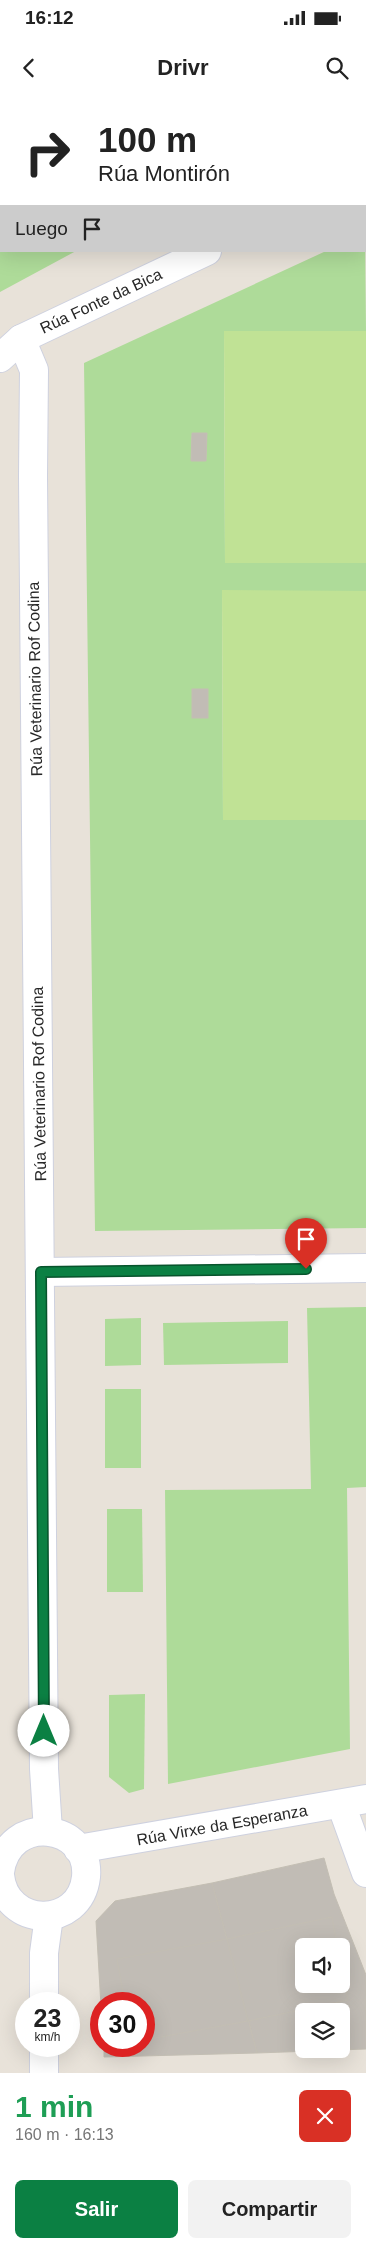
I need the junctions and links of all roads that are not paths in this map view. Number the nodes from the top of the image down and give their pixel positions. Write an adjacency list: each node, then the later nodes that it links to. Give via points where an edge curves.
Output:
1 (205, 252): 2 (street, Rúa Fonte da Bica)
2 (21, 339): 3 (street, Rúa Fonte da Bica); 5 (street, Rúa Veterinario Rof Codina, via 34,370)
3 (0, 358)
4 (366, 1268): 5 (street)
5 (41, 1272): 7 (street, Rúa Veterinario Rof Codina, via 44,1769)
6 (354, 1802): 8 (street, Rúa Virxe da Esperanza); 10 (street)
7 (48, 1831): 8 (street, via 59,1834); 9 (street, via 36,1831 14,1841 1,1861)
8 (78, 1849): 12 (street, via 86,1877 82,1891 74,1903)
9 (0, 1873): 11 (street)
10 (366, 1873)
11 (5, 1904): 12 (street, via 34,1916)
12 (49, 1916): 13 (street, via 44,1953)
13 (44, 1992)
14 (44, 2057): 15 (street)
15 (44, 2073)

